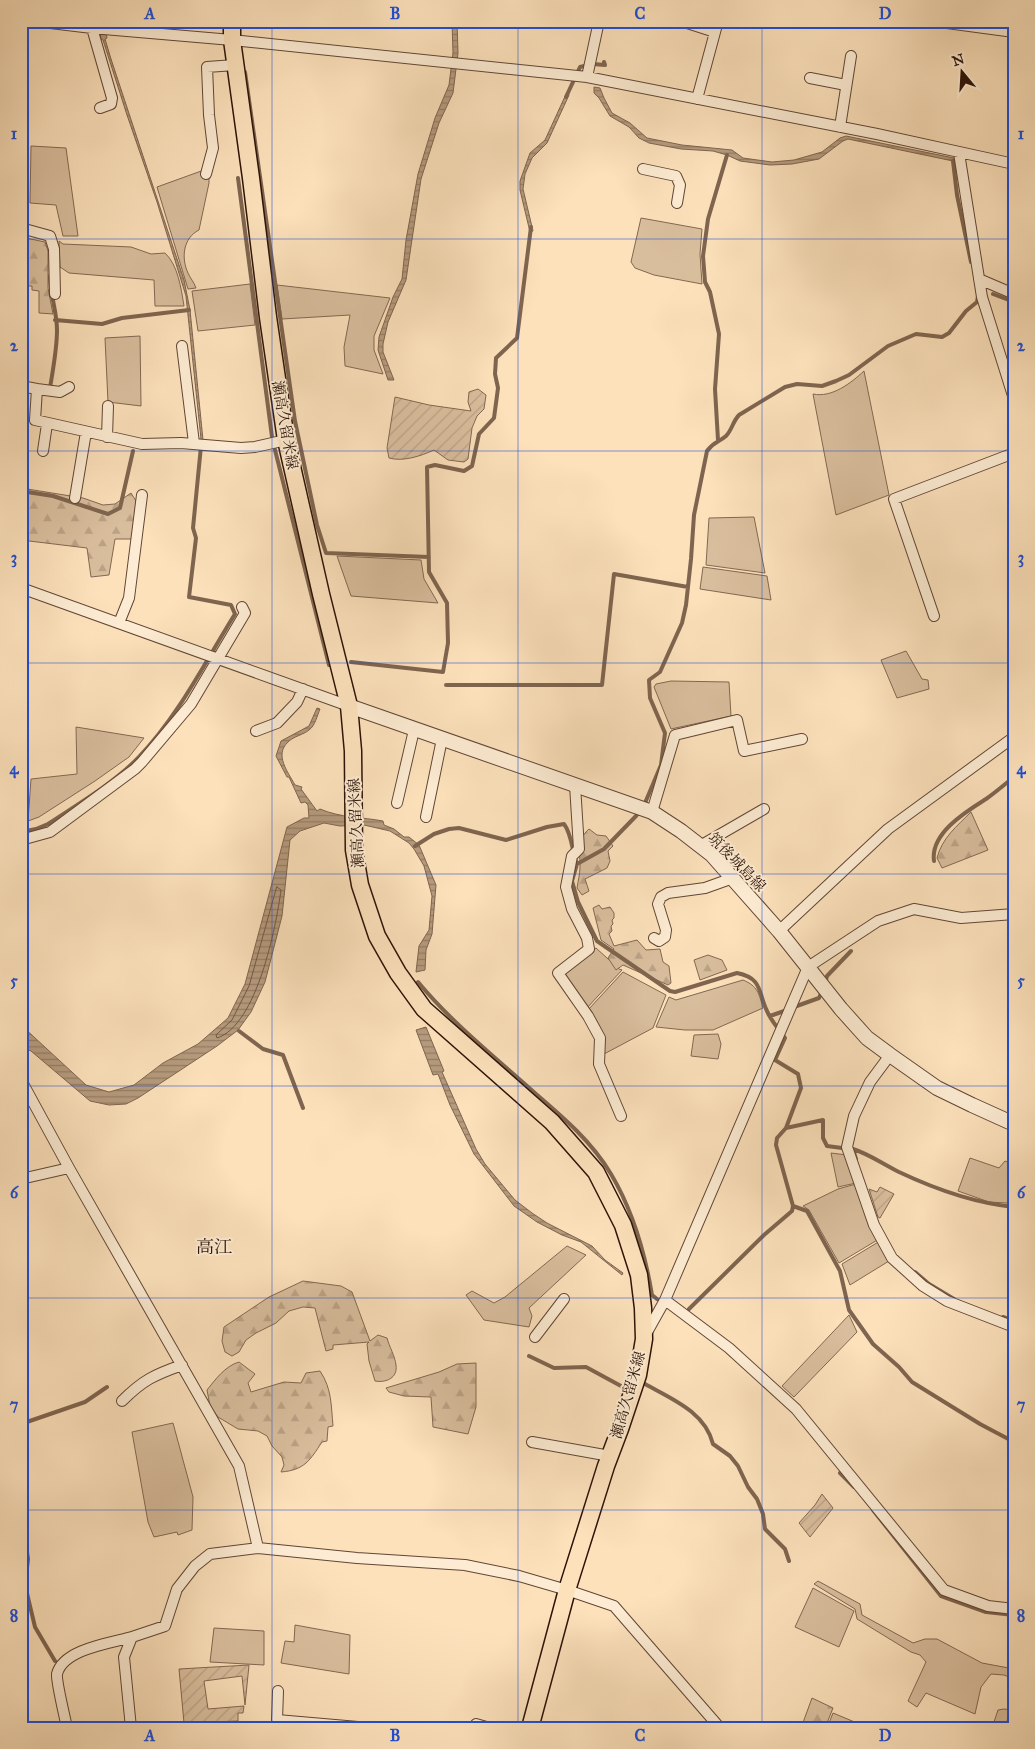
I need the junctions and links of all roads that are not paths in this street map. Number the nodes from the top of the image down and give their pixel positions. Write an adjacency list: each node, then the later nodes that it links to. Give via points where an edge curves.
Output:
1 (34, 21): 7 (street)
2 (232, 21): 10 (main road, 瀬高久留米線)
3 (599, 21): 13 (street)
4 (718, 21): 8 (street)
5 (932, 21): 9 (street)
6 (684, 22): 8 (street)
7 (92, 28): 10 (street); 17 (street, via 112,98 111,104)
8 (715, 32): 16 (street)
9 (1014, 32)
10 (232, 40): 12 (main road, 瀬高久留米線); 13 (street)
11 (851, 56): 15 (street)
12 (235, 65): 22 (street, via 207,67 208,115 213,148); 37 (main road, 瀬高久留米線)
13 (588, 77): 16 (street)
14 (810, 78): 15 (street)
15 (846, 85): 18 (street)
16 (698, 99): 18 (street)
17 (100, 108)
18 (840, 127): 19 (street)
19 (959, 153): 20 (street); 25 (street)
20 (1014, 164)
21 (643, 169): 23 (street, via 676,176 680,185)
22 (206, 174)
23 (678, 203)
24 (21, 228): 26 (street, via 50,236 54,249)
25 (980, 279): 27 (street); 32 (street, via 982,297)
26 (55, 294)
27 (1014, 294)
28 (182, 346): 38 (street)
29 (21, 386): 31 (street)
30 (69, 387): 31 (street, via 60,392)
31 (37, 389): 34 (street, via 35,420)
32 (1014, 399)
33 (108, 406): 36 (street)
34 (48, 424): 35 (street); 39 (street)
35 (86, 432): 36 (street); 42 (street)
36 (107, 436): 38 (street, via 142,444)
37 (286, 440): 38 (street, via 241,448); 49 (main road, 瀬高久留米線)
38 (194, 443)
39 (43, 451)
40 (1014, 453): 45 (street, via 894,499)
41 (142, 495): 46 (street, via 129,598)
42 (74, 498)
43 (21, 588): 46 (street)
44 (242, 607): 47 (street, via 245,613)
45 (934, 616)
46 (119, 623): 47 (street)
47 (218, 659): 48 (street); 60 (street, via 191,704 136,769 50,832)
48 (303, 689): 49 (street); 51 (street, via 297,702 277,723)
49 (349, 706): 50 (street, 筑後城島線); 77 (main road, 瀬高久留米線, via 354,850 360,885 377,936 424,1009 552,1122 596,1172 623,1224 640,1275)
50 (414, 730): 53 (street, 筑後城島線); 56 (street)
51 (256, 731)
52 (1014, 737): 64 (street, via 888,829)
53 (442, 739): 55 (street, 筑後城島線); 59 (street)
54 (802, 739): 58 (street, via 744,752 737,720 675,735)
55 (575, 785): 58 (street, 筑後城島線); 69 (street, via 579,849 572,856 566,887 589,949 558,973 600,1038 599,1064)
56 (397, 803)
57 (764, 809): 61 (street)
58 (652, 812): 61 (street, 筑後城島線)
59 (426, 817)
60 (21, 840)
61 (700, 846): 62 (street, 筑後城島線)
62 (732, 878): 64 (street, 筑後城島線); 65 (street, via 706,888 661,897 658,904 666,930 659,941)
63 (1014, 914): 66 (street, via 961,918 914,910 878,921)
64 (779, 931): 66 (street, 筑後城島線)
65 (654, 938)
66 (808, 967): 67 (street, 筑後城島線, via 867,1038); 74 (street)
67 (890, 1055): 70 (street, 筑後城島線, via 937,1088); 75 (street, via 870,1082 854,1116 847,1147 874,1225 892,1258 923,1286 946,1301)
68 (21, 1080): 71 (street)
69 (621, 1116)
70 (1014, 1124)
71 (69, 1168): 72 (street); 78 (street)
72 (21, 1179)
73 (564, 1299): 76 (street)
74 (665, 1300): 77 (street); 84 (street, via 729,1348 796,1409 944,1590 988,1606)
75 (1014, 1326)
76 (535, 1337)
77 (644, 1339): 81 (main road, 瀬高久留米線, via 638,1374)
78 (182, 1365): 79 (street, via 151,1377); 82 (street, via 239,1466)
79 (122, 1401)
80 (532, 1442): 81 (street)
81 (610, 1456): 83 (main road, 瀬高久留米線)
82 (258, 1548): 83 (street, via 465,1565); 85 (street, via 210,1554 195,1566 177,1589 165,1626)
83 (567, 1590): 92 (main road, 瀬高久留米線); 93 (street, via 614,1606)
84 (1014, 1609)
85 (132, 1637): 89 (street, via 73,1654 63,1662 57,1674); 90 (street, via 124,1657)
86 (278, 1691): 88 (street, via 277,1720)
87 (476, 1724): 91 (street)
88 (358, 1727)
89 (67, 1728)
90 (131, 1728)
91 (490, 1728)
92 (530, 1728)
93 (720, 1728)

